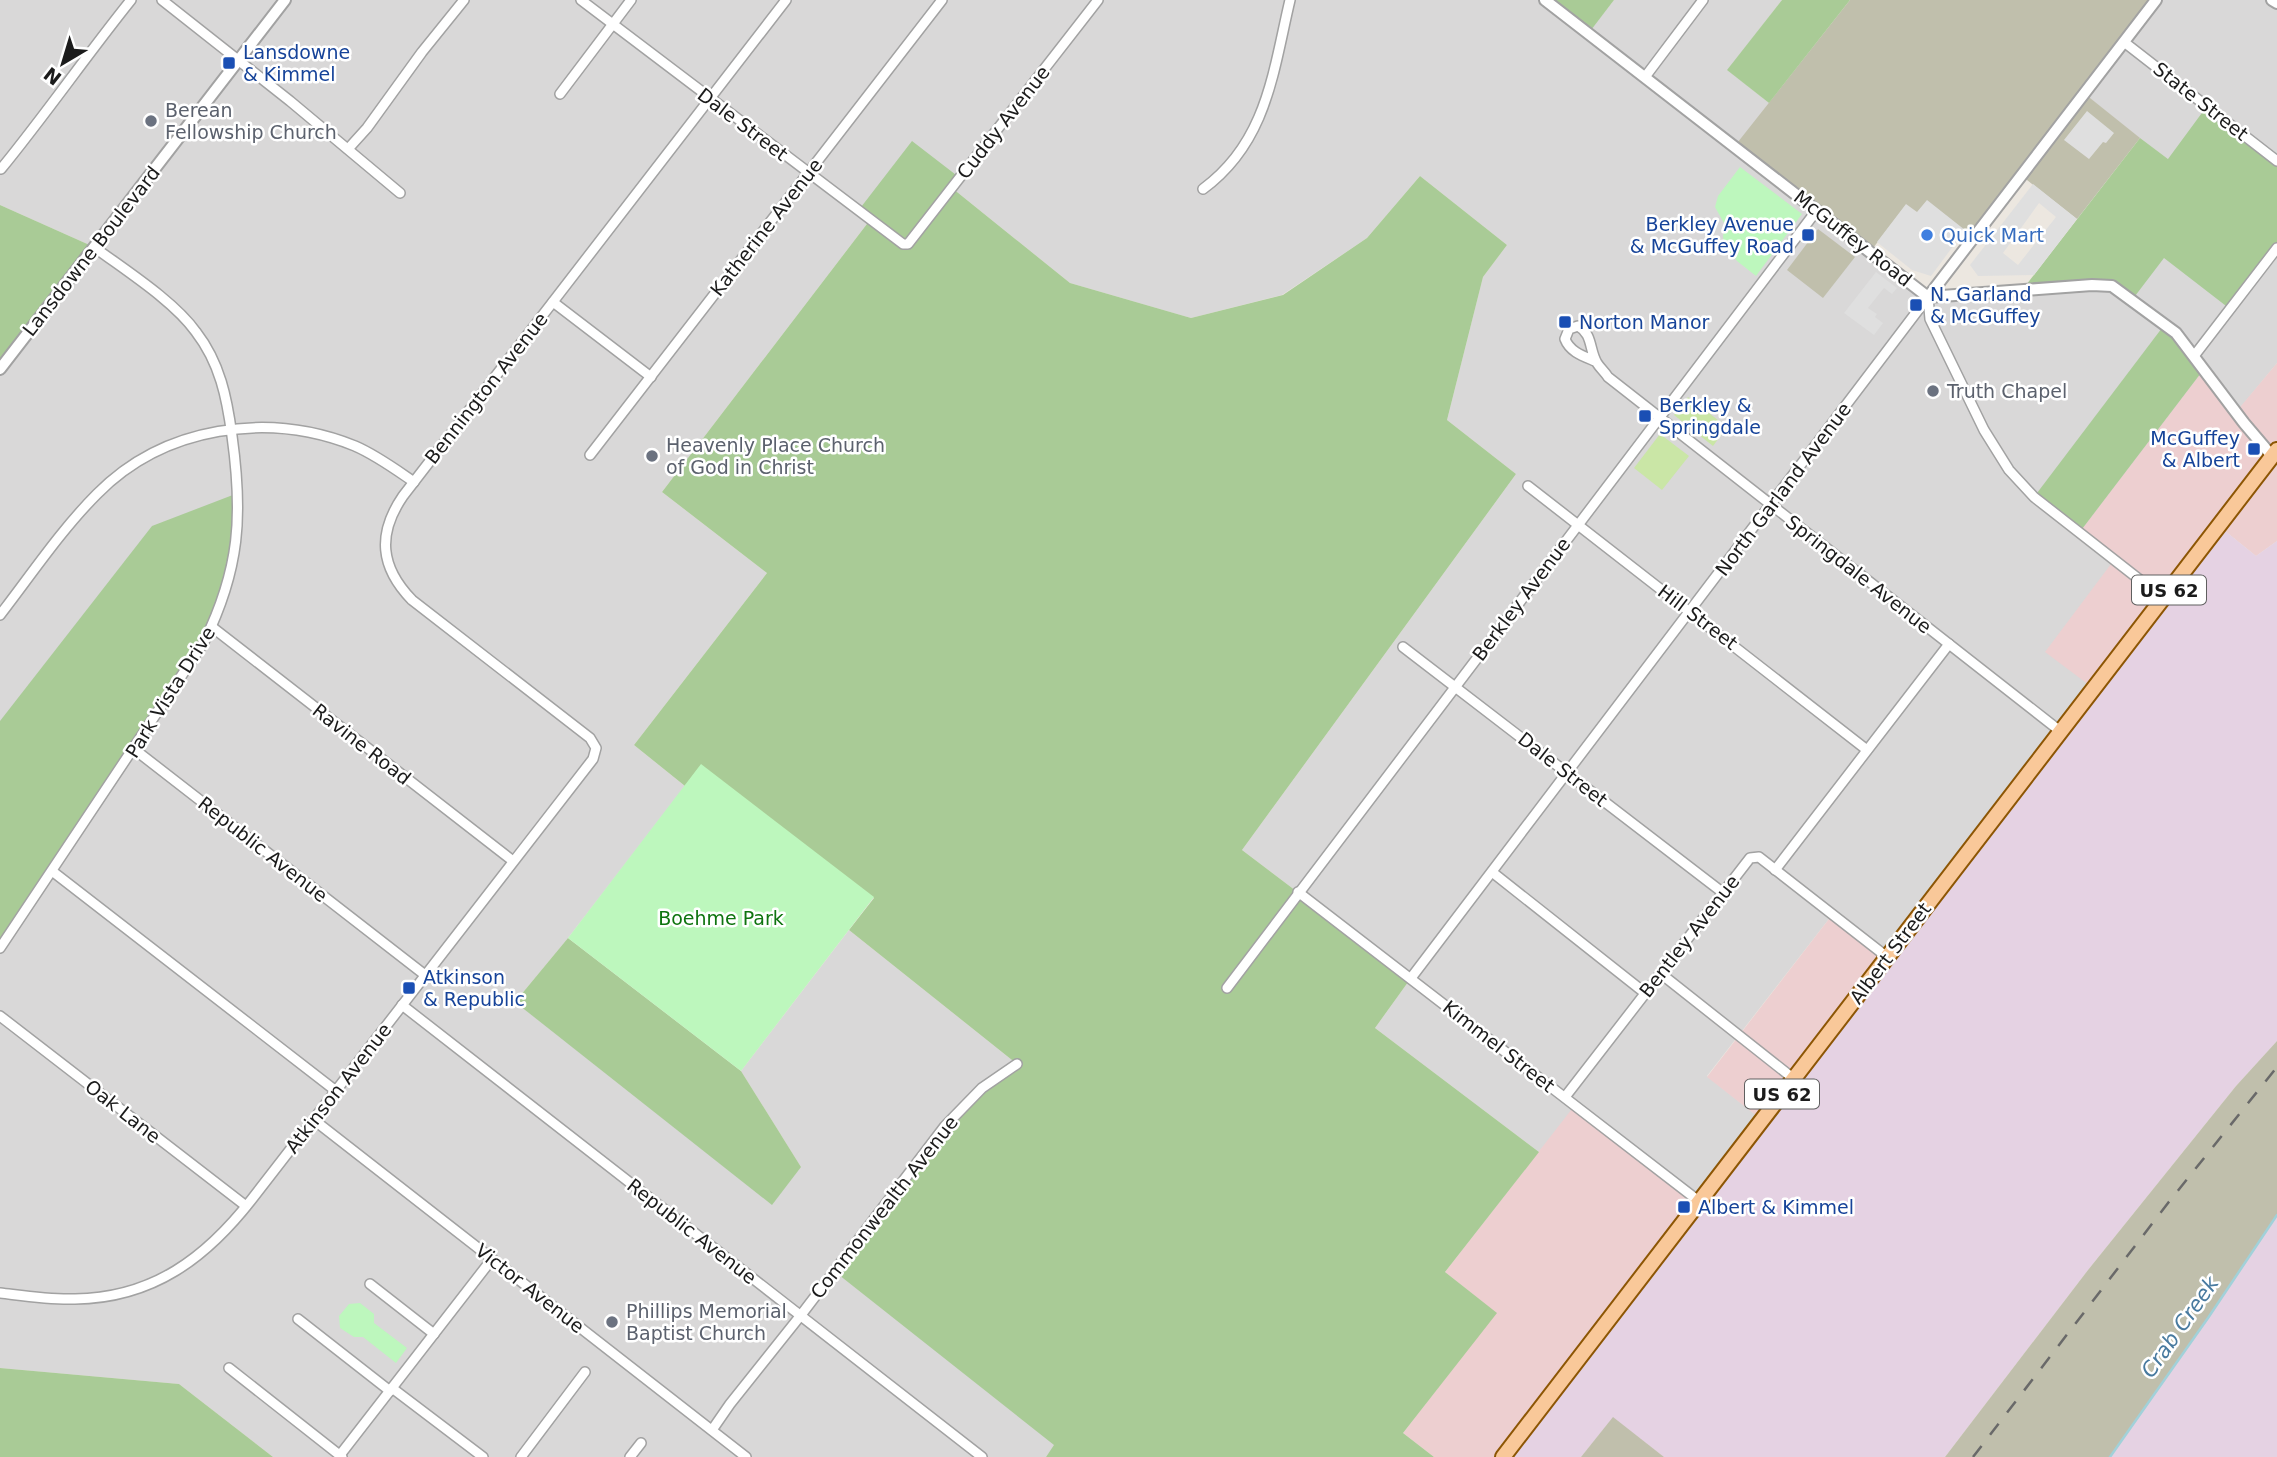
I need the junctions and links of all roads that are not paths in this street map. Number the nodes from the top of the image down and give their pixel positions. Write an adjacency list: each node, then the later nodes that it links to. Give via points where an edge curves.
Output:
1 (131, 0): 24 (street)
2 (162, 0): 18 (street)
3 (285, 0): 18 (street, Lansdowne Boulevard)
4 (464, 0): 22 (street)
5 (580, 0): 16 (street, Dale Street)
6 (631, 0): 16 (street)
7 (786, 0): 21 (street, Bennington Avenue)
8 (942, 0): 25 (street, Katherine Avenue)
9 (1098, 0): 29 (street, Cuddy Avenue)
10 (1290, 0): 26 (street, via 1268,96 1257,123 1233,160)
11 (1545, 0): 19 (street, McGuffey Road)
12 (1703, 0): 19 (street)
13 (2156, 0): 17 (street, North Garland Avenue)
14 (2273, 0): 15 (street)
15 (2277, 4)
16 (612, 24): 20 (street); 21 (street, Dale Street)
17 (2124, 42): 23 (street, State Street); 32 (street, North Garland Avenue)
18 (238, 60): 22 (street); 30 (street, Lansdowne Boulevard)
19 (1645, 77): 28 (street, McGuffey Road)
20 (560, 94)
21 (710, 99): 25 (street, Dale Street); 33 (street, Bennington Avenue)
22 (348, 149): 27 (street)
23 (2277, 161)
24 (1, 169)
25 (808, 173): 29 (street, Dale Street); 37 (street, Katherine Avenue)
26 (1203, 189)
27 (400, 193)
28 (1817, 211): 32 (street, McGuffey Road); 38 (street, Berkley Avenue)
29 (908, 244)
30 (94, 247): 36 (street, Lansdowne Boulevard); 39 (street, Park Vista Drive, via 195,330 222,379)
31 (2277, 248): 34 (street)
32 (1928, 297): 34 (street, McGuffey Road, via 2107,284 2176,333); 44 (street, North Garland Avenue); 46 (street, via 1930,319 2008,470 2034,497)
33 (553, 302): 37 (street); 42 (street, Bennington Avenue)
34 (2194, 356): 40 (street, McGuffey Road, via 2244,422)
35 (1595, 361): 38 (street, Springdale Avenue, via 1608,377)
36 (0, 369)
37 (651, 377): 41 (street, Katherine Avenue)
38 (1660, 417): 44 (street, Springdale Avenue); 45 (street, Berkley Avenue)
39 (231, 429): 42 (street, via 288,428 325,435 373,455); 48 (street, via 184,439 120,473 81,511); 49 (street, Park Vista Drive, via 237,538 228,584)
40 (2275, 453): 46 (main road, Albert Street / US 62)
41 (590, 455)
42 (414, 482): 54 (street, Bennington Avenue, via 393,511 387,529 387,559 395,579 412,600 590,738)
43 (1528, 486): 45 (street, Hill Street)
44 (1772, 505): 47 (street, North Garland Avenue); 50 (street, Springdale Avenue)
45 (1578, 524): 47 (street, Hill Street); 52 (street, Berkley Avenue)
46 (2163, 598): 53 (main road, Albert Street / US 62)
47 (1690, 611): 56 (street, Hill Street); 57 (street, North Garland Avenue)
48 (0, 615)
49 (212, 627): 55 (street, Park Vista Drive); 58 (street, Ravine Road)
50 (1949, 644): 53 (street, Springdale Avenue); 56 (street)
51 (1403, 647): 52 (street, Dale Street)
52 (1455, 687): 57 (street, Dale Street); 62 (street, Berkley Avenue)
53 (2060, 731): 65 (main road, Albert Street / US 62)
54 (596, 748): 58 (street, Atkinson Avenue, via 593,759)
55 (134, 750): 60 (street, Park Vista Drive); 67 (street, Republic Avenue)
56 (1867, 750): 59 (street)
57 (1568, 772): 61 (street, North Garland Avenue); 63 (street, Dale Street)
58 (513, 861): 67 (street, Atkinson Avenue)
59 (1775, 870): 63 (street, Bentley Avenue, via 1759,857 1750,858); 65 (street)
60 (52, 871): 64 (street, Park Vista Drive); 75 (street)
61 (1492, 872): 68 (street, North Garland Avenue); 70 (street)
62 (1298, 892): 68 (street, Kimmel Street); 69 (street, Berkley Avenue)
63 (1722, 892): 66 (street, Bentley Avenue)
64 (0, 948)
65 (1887, 957): 74 (main road, Albert Street / US 62)
66 (1660, 973): 70 (street, Bentley Avenue); 74 (street)
67 (425, 975): 71 (street, Atkinson Avenue)
68 (1411, 978): 76 (street, Kimmel Street)
69 (1227, 988)
70 (1645, 993): 76 (street, Bentley Avenue)
71 (402, 1005): 75 (street, Atkinson Avenue); 83 (street, Republic Avenue)
72 (0, 1016): 79 (street, Oak Lane)
73 (1017, 1064): 83 (street, Commonwealth Avenue, via 982,1088 945,1126)
74 (1794, 1079): 78 (main road, Albert Street / US 62)
75 (336, 1091): 77 (street, Atkinson Avenue)
76 (1565, 1097): 78 (street, Kimmel Street)
77 (314, 1120): 79 (street, Atkinson Avenue); 80 (street, Victor Avenue)
78 (1700, 1202): 97 (main road, Albert Street / US 62)
79 (247, 1206): 82 (street, Atkinson Avenue, via 200,1255 141,1287 78,1299)
80 (492, 1259): 85 (street); 89 (street, Victor Avenue)
81 (370, 1284): 85 (street)
82 (0, 1293)
83 (801, 1315): 89 (street, Commonwealth Avenue); 96 (street, Republic Avenue)
84 (298, 1319): 88 (street)
85 (434, 1334): 88 (street)
86 (229, 1368): 91 (street)
87 (585, 1372): 93 (street)
88 (391, 1389): 91 (street); 92 (street)
89 (712, 1430): 95 (street, Victor Avenue)
90 (641, 1443): 94 (street)
91 (341, 1456)
92 (484, 1457)
93 (521, 1457)
94 (630, 1457)
95 (746, 1457)
96 (982, 1457)
97 (1503, 1457)

